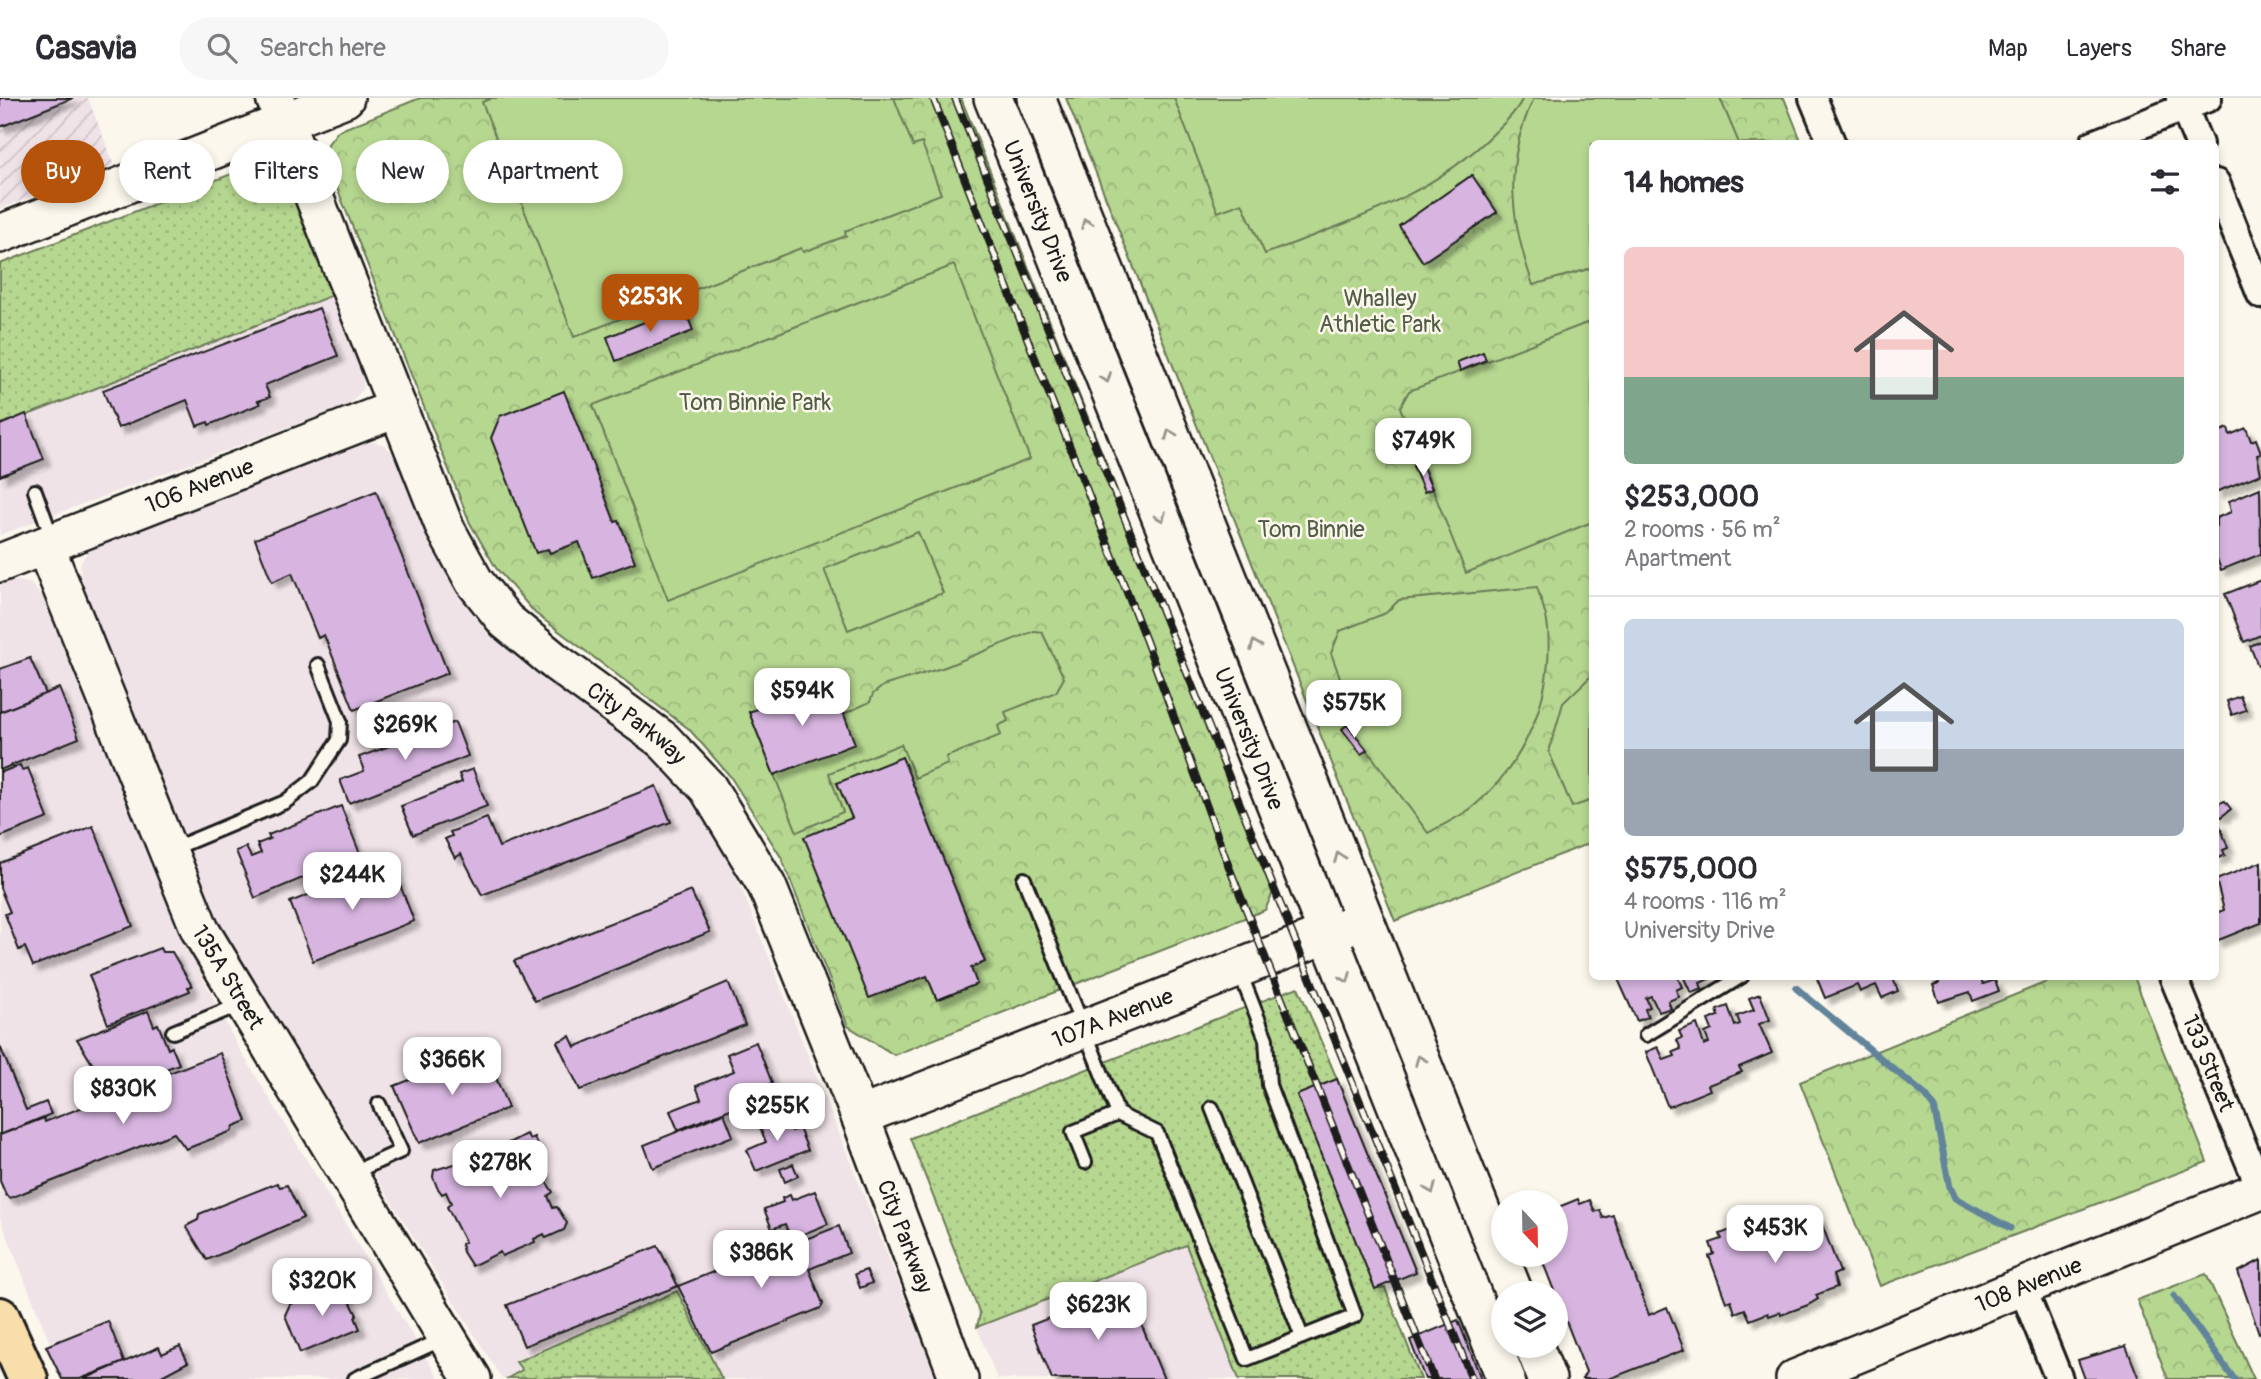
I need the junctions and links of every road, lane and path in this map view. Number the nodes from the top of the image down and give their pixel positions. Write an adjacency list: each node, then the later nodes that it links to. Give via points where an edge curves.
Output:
1 (345, 98): 6 (street)
2 (993, 98): 21 (street, University Drive, one-way to 21)
3 (1813, 98): 7 (street)
4 (1039, 99): 20 (street, University Drive, one-way to 4)
5 (2191, 101): 8 (street); 9 (street)
6 (279, 110): 11 (street); 13 (street, City Parkway)
7 (1830, 140)
8 (2102, 140)
9 (2198, 140)
10 (2219, 190): 12 (street)
11 (0, 234)
12 (2261, 295)
13 (398, 408): 15 (street, 106 Avenue); 32 (street, City Parkway, via 445,528 489,601 542,652 663,740 708,788 730,820 767,886)
14 (35, 491): 15 (lane)
15 (49, 544): 16 (street, 106 Avenue); 18 (street, 135A Street)
16 (0, 563)
17 (317, 666): 18 (lane, via 340,721 339,740 312,781 285,802)
18 (166, 851): 25 (street, 135A Street, via 200,930)
19 (1024, 879): 26 (lane)
20 (1364, 920): 21 (street, 107A Avenue); 36 (street, University Drive, one-way to 20)
21 (1328, 934): 22 (street, 107A Avenue); 46 (street, University Drive, one-way to 46)
22 (1239, 969): 26 (street, 107A Avenue); 40 (lane, via 1266,1039 1269,1085 1355,1316)
23 (1735, 980): 28 (lane)
24 (2175, 980): 35 (street, 133 Street)
25 (243, 1003): 27 (lane); 34 (street, 135A Street)
26 (1084, 1029): 31 (lane); 32 (street, 107A Avenue)
27 (173, 1032)
28 (1646, 1035)
29 (379, 1104): 34 (lane, via 401,1151)
30 (1212, 1108): 40 (lane)
31 (1118, 1114): 33 (lane, via 1073,1132); 40 (lane, via 1157,1133 1247,1359)
32 (860, 1116): 45 (street, City Parkway)
33 (1085, 1162)
34 (348, 1175): 39 (street, 135A Street)
35 (2261, 1190): 37 (street, 108 Avenue)
36 (1509, 1281)
37 (2022, 1287): 48 (street, 108 Avenue); 49 (street)
38 (0, 1317): 42 (main road)
39 (446, 1337): 43 (lane); 44 (street, 135A Street)
40 (1302, 1337)
41 (1539, 1358): 47 (street)
42 (28, 1379)
43 (355, 1379)
44 (472, 1379)
45 (959, 1379)
46 (1506, 1379)
47 (1547, 1379)
48 (1795, 1379)
49 (2059, 1379)

